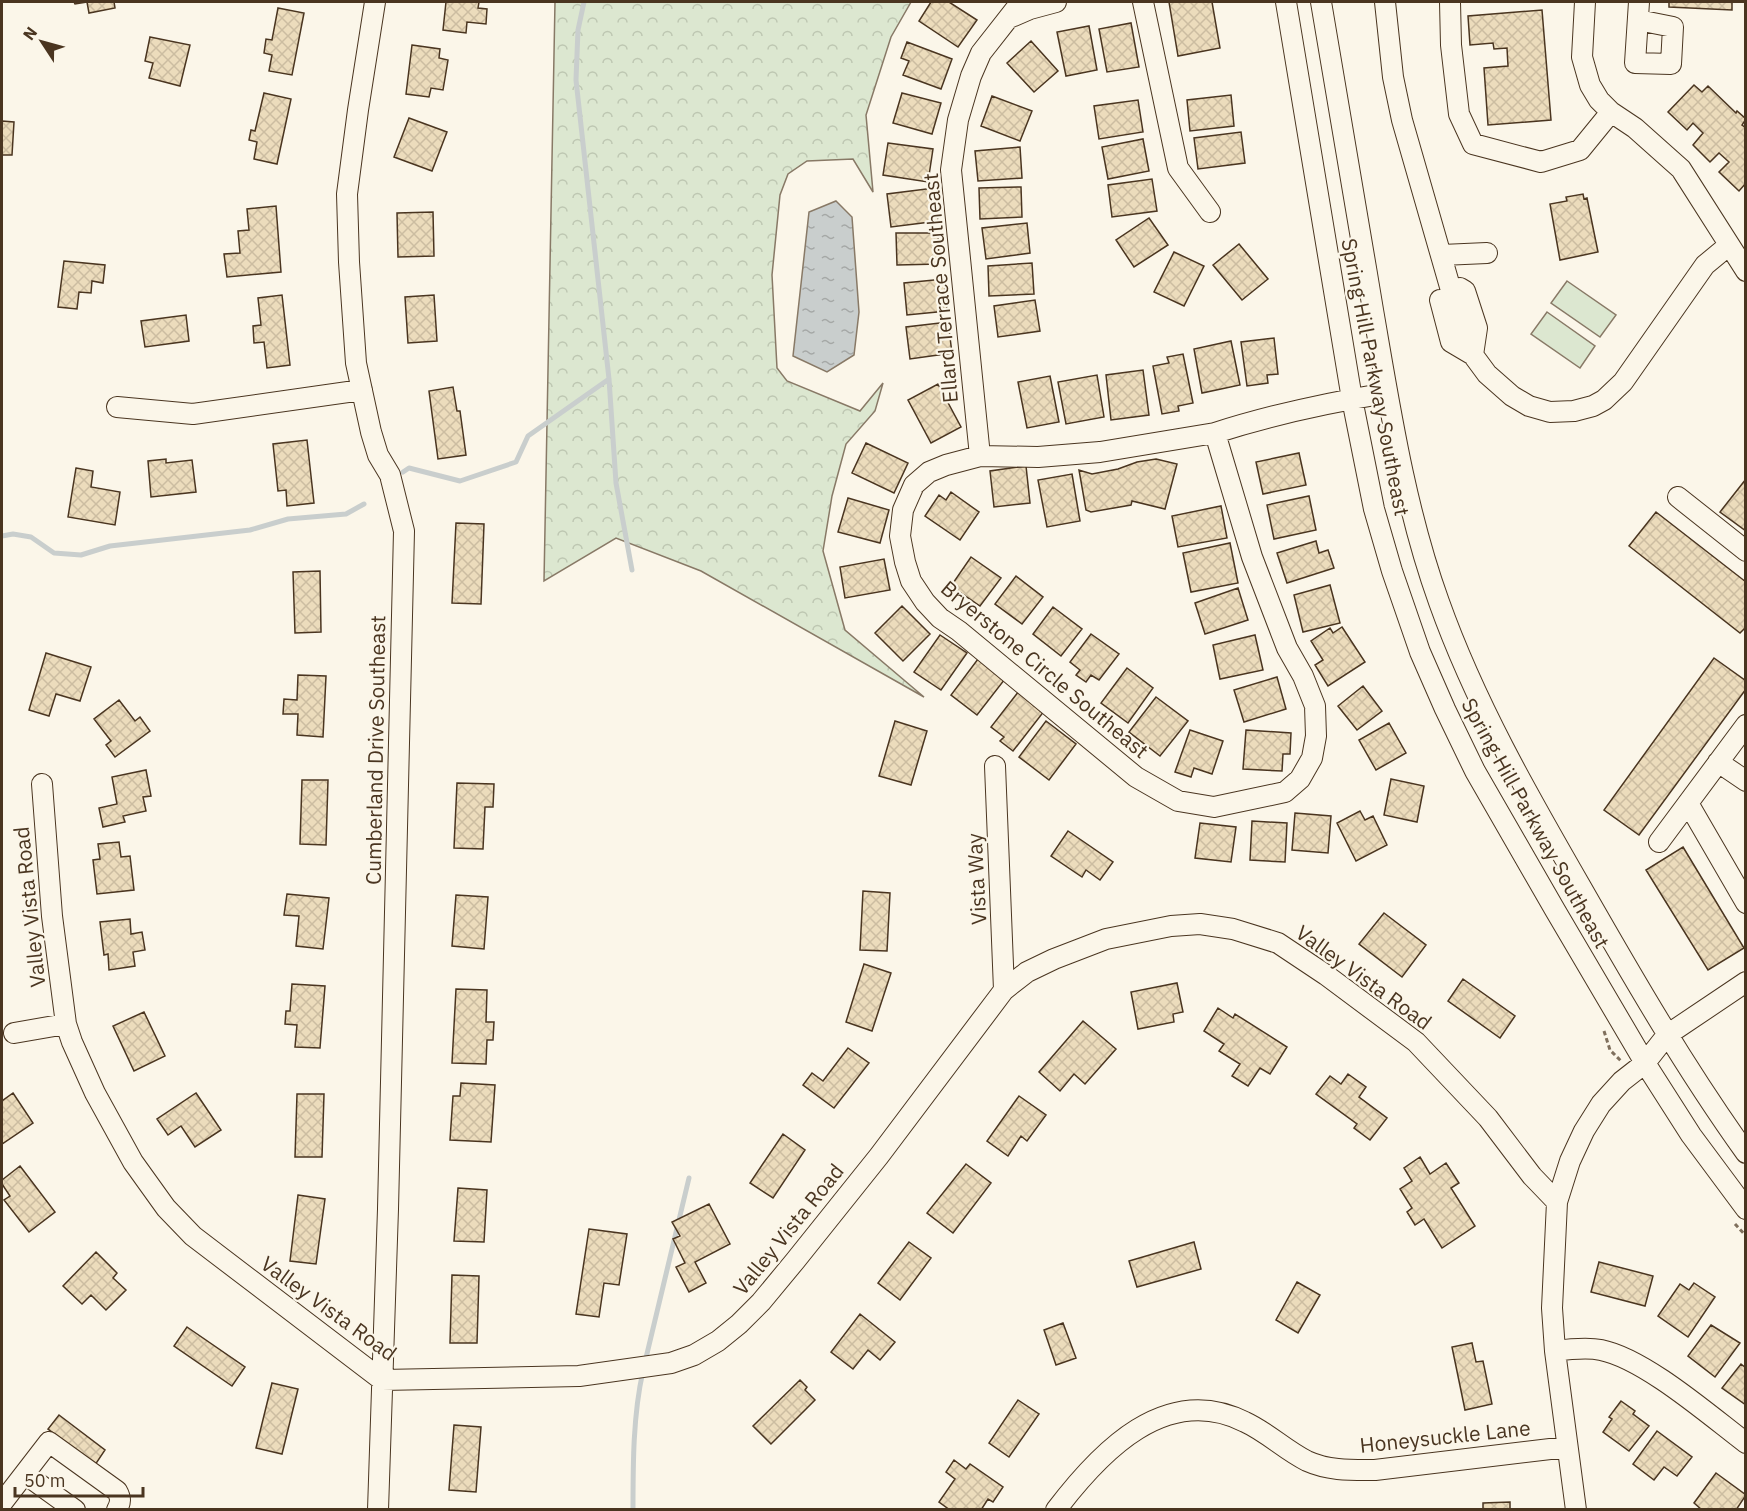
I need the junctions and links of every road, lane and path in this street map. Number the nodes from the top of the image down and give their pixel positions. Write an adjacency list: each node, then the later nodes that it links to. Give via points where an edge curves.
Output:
1 (375, 2): 19 (street, Cumberland Drive Southeast, via 347,194 356,363)
2 (1021, 2): 10 (street, Ellard Terrace Southeast)
3 (1056, 2): 10 (street)
4 (1143, 2): 12 (street, via 1178,168)
5 (1286, 2): 21 (street, Spring Hill Parkway Southeast)
6 (1321, 2): 20 (street, Spring Hill Parkway Southeast)
7 (1385, 2): 15 (street, via 1402,120)
8 (1450, 2): 11 (street, via 1459,114 1473,144 1541,162 1580,150)
9 (1585, 2): 11 (street, via 1585,72 1599,100)
10 (1007, 19): 24 (street, Ellard Terrace Southeast, via 981,53 971,76 958,120 951,170)
11 (1611, 112): 13 (street, via 1681,170)
12 (1210, 212)
13 (1728, 246): 16 (street); 18 (street, via 1701,270 1623,382 1593,406 1550,412 1529,406 1495,383)
14 (1487, 253): 15 (street)
15 (1442, 255): 17 (street)
16 (1746, 271)
17 (1450, 282): 18 (street, via 1465,291 1477,328); 18 (street, via 1440,300 1451,342)
18 (1473, 355)
19 (362, 390): 22 (street, via 193,414); 45 (street, Cumberland Drive Southeast, via 371,432 390,475 404,531)
20 (1387, 393): 21 (street); 39 (street, Spring Hill Parkway Southeast, via 1412,513 1438,601 1474,690 1523,784)
21 (1352, 399): 23 (street, via 1268,416); 40 (street, Spring Hill Parkway Southeast, via 1374,509 1392,571 1445,710 1475,771)
22 (117, 407)
23 (1215, 433): 24 (street, Bryerstone Circle Southeast, via 1100,453); 24 (street, Bryerstone Circle Southeast, via 1252,557 1287,648 1315,706 1317,736 1312,758 1300,779 1285,792 1214,807 1178,801 1136,777 924,602 911,582 905,562 900,536 903,510 914,485 929,472)
24 (980, 456)
25 (1678, 496): 26 (street)
26 (1746, 551)
27 (1746, 725): 28 (street)
28 (1718, 762): 30 (street); 32 (street)
29 (995, 766): 36 (street, Vista Way)
30 (1746, 781)
31 (42, 784): 37 (street, Valley Vista Road, via 52,916)
32 (1688, 803): 33 (street); 34 (street)
33 (1659, 842)
34 (1746, 903)
35 (1746, 982): 39 (street)
36 (1004, 990): 42 (street, Valley Vista Road, via 1036,968 1106,939 1171,926 1200,924 1233,929 1278,943 1416,1042 1488,1118); 45 (street, Valley Vista Road, via 795,1261 761,1302 718,1341 671,1363 579,1376)
37 (66, 1024): 38 (street); 45 (street, Valley Vista Road, via 108,1119 165,1208 193,1236)
38 (14, 1033)
39 (1667, 1035): 40 (street); 41 (street, Spring Hill Parkway Southeast)
40 (1645, 1064): 42 (street, via 1622,1081 1584,1131); 43 (street, Spring Hill Parkway Southeast)
41 (1746, 1153)
42 (1557, 1202): 44 (street, via 1552,1308)
43 (1746, 1209)
44 (1555, 1351): 46 (street, via 1590,1348 1623,1357 1656,1376); 47 (street)
45 (381, 1380): 52 (street, Cumberland Drive Southeast)
46 (1746, 1443)
47 (1567, 1447): 53 (street, Honeysuckle Lane, via 1347,1470 1307,1461 1248,1423 1219,1411 1175,1412 1156,1418 1113,1447); 54 (street)
48 (25, 1474): 49 (street); 50 (street); 51 (street, via 49,1442 117,1491 121,1503)
49 (2, 1503)
50 (75, 1509)
51 (117, 1509)
52 (378, 1509)
53 (1056, 1509)
54 (1576, 1509)

